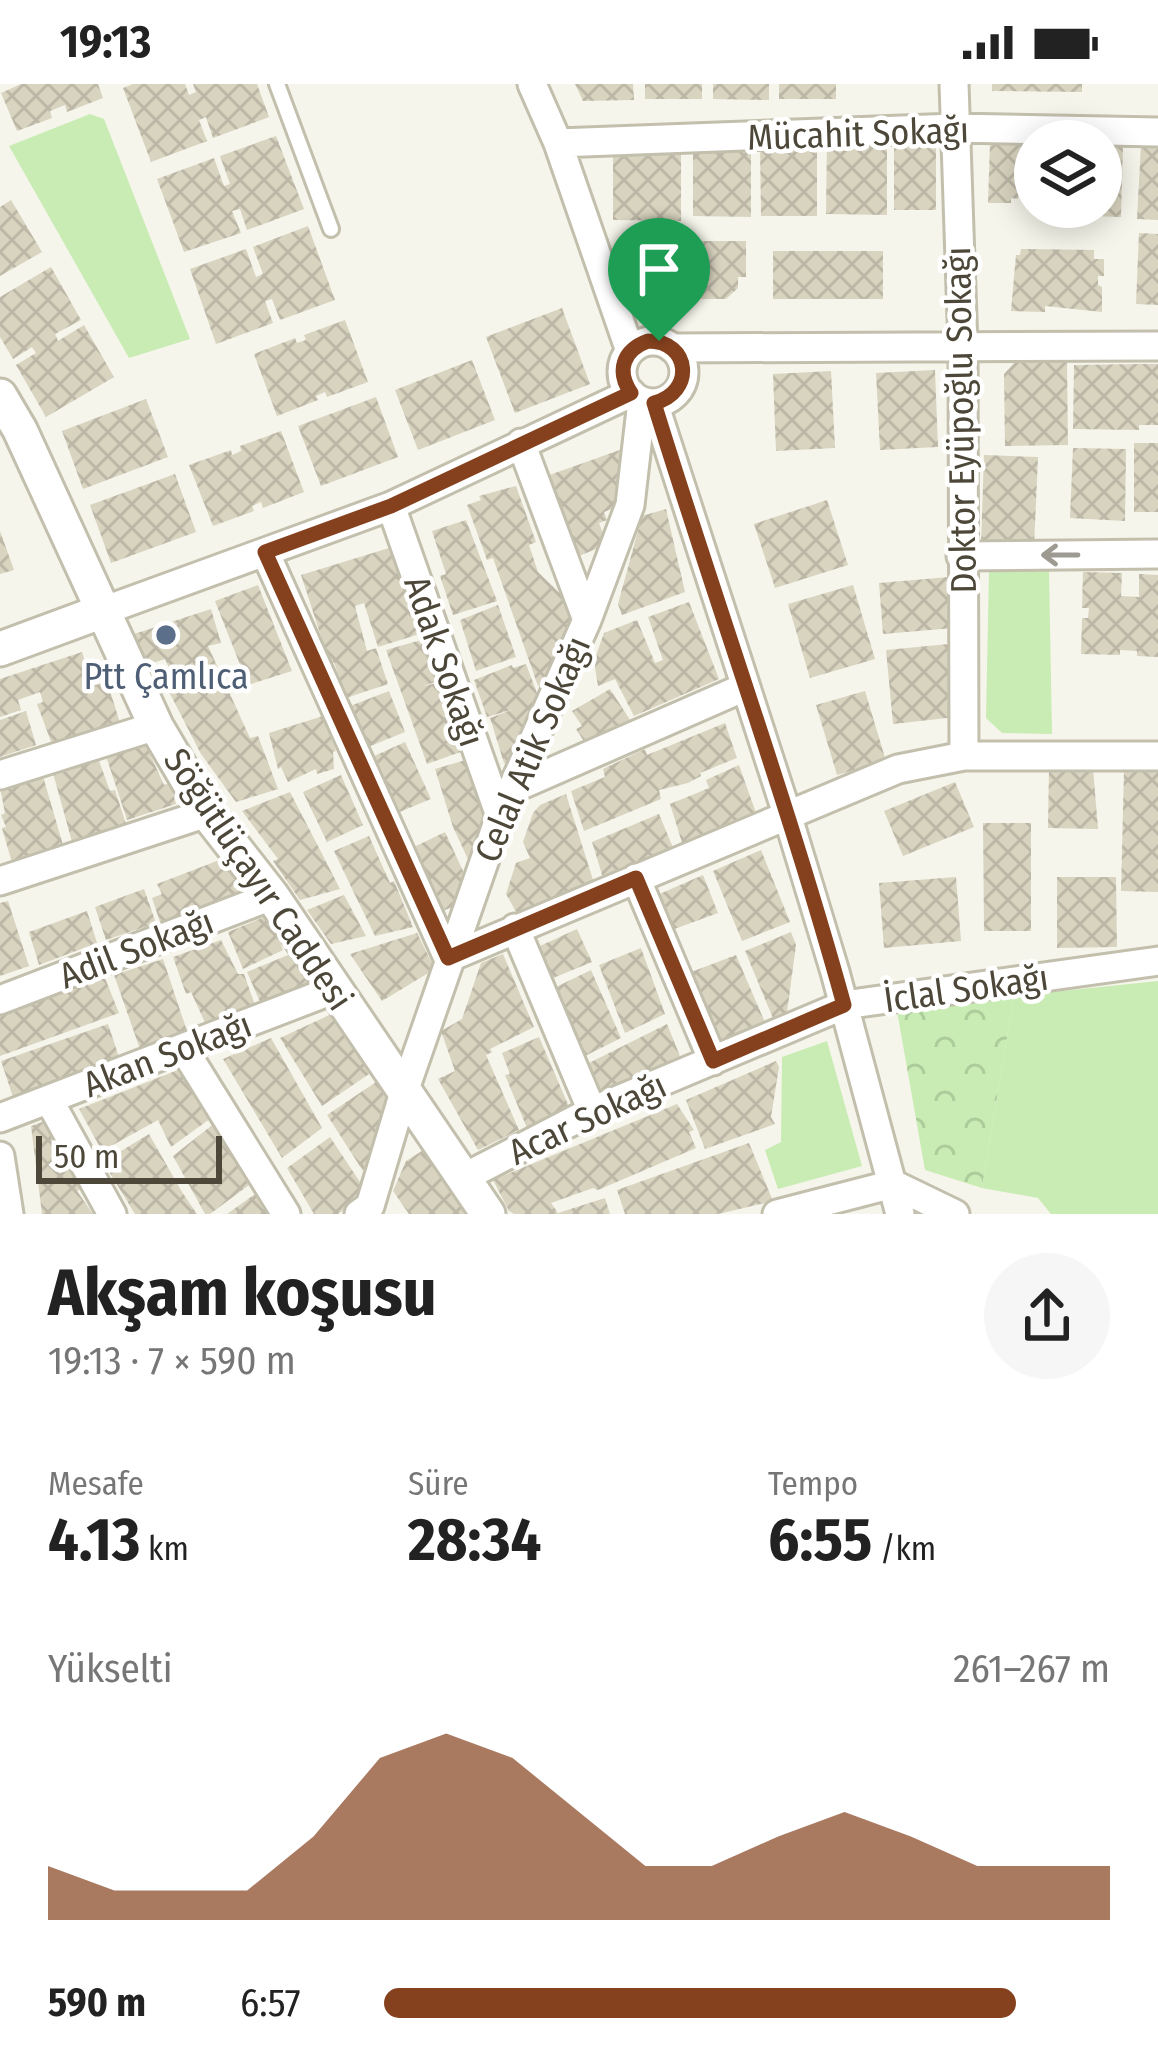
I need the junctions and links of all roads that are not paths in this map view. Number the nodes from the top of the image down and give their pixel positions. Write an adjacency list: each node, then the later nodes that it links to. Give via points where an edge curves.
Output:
1 (277, 84): 7 (lane)
2 (532, 84): 6 (street)
3 (954, 84): 4 (street, Doktor Eyüpoğlu Sokağı)
4 (955, 128): 5 (street, Mücahit Sokağı); 6 (street, Mücahit Sokağı); 9 (street, Doktor Eyüpoğlu Sokağı)
5 (1158, 132)
6 (558, 142): 11 (street)
7 (331, 229)
8 (1158, 346): 9 (street)
9 (963, 347): 10 (street); 18 (street, Doktor Eyüpoğlu Sokağı)
10 (672, 348): 11 (street, via 648,341); 13 (street, via 683,380 672,396)
11 (630, 351): 13 (street, via 622,370)
12 (0, 396): 19 (street, Söğütlüçayır Caddesi)
13 (642, 399): 14 (street); 20 (street, Celal Atik Sokağı, via 630,505); 22 (street)
14 (520, 443): 15 (street); 20 (street)
15 (391, 506): 16 (street); 27 (street, Adak Sokağı)
16 (265, 552): 19 (street); 34 (street)
17 (1158, 554): 18 (street, one-way to 18)
18 (961, 556): 24 (street, Doktor Eyüpoğlu Sokağı)
19 (103, 611): 21 (street); 23 (street, Söğütlüçayır Caddesi)
20 (587, 620): 27 (street, Celal Atik Sokağı)
21 (0, 649)
22 (745, 687): 27 (street); 29 (street)
23 (156, 726): 26 (street); 28 (street, Söğütlüçayır Caddesi)
24 (964, 756): 25 (street); 29 (street, via 898,769)
25 (1158, 756)
26 (0, 775)
27 (505, 803): 34 (street, Celal Atik Sokağı)
28 (207, 813): 31 (street); 32 (street, Söğütlüçayır Caddesi)
29 (787, 814): 30 (street); 38 (street)
30 (636, 878): 33 (street); 40 (street)
31 (0, 880)
32 (272, 896): 36 (street, Söğütlüçayır Caddesi); 37 (street, Adil Sokağı)
33 (515, 928): 34 (street); 43 (street)
34 (448, 958): 41 (street, Celal Atik Sokağı)
35 (1158, 961): 38 (street, İclal Sokağı)
36 (333, 990): 39 (street, Akan Sokağı); 41 (street, Söğütlüçayır Caddesi)
37 (0, 1000)
38 (844, 1005): 40 (street, İclal Sokağı); 47 (street)
39 (183, 1048): 42 (street, Akan Sokağı); 50 (street)
40 (713, 1061): 43 (street, Acar Sokağı)
41 (404, 1092): 46 (street, Söğütlüçayır Caddesi); 51 (street, Celal Atik Sokağı, via 370,1206)
42 (49, 1100): 44 (street, Akan Sokağı); 49 (street)
43 (592, 1111): 46 (street, Acar Sokağı)
44 (0, 1118)
45 (0, 1156): 48 (street)
46 (463, 1178): 52 (street, Söğütlüçayır Caddesi)
47 (893, 1184): 53 (street); 54 (street); 55 (street)
48 (9, 1214)
49 (112, 1214)
50 (286, 1214)
51 (359, 1214)
52 (488, 1214)
53 (777, 1214)
54 (899, 1214)
55 (955, 1214)

